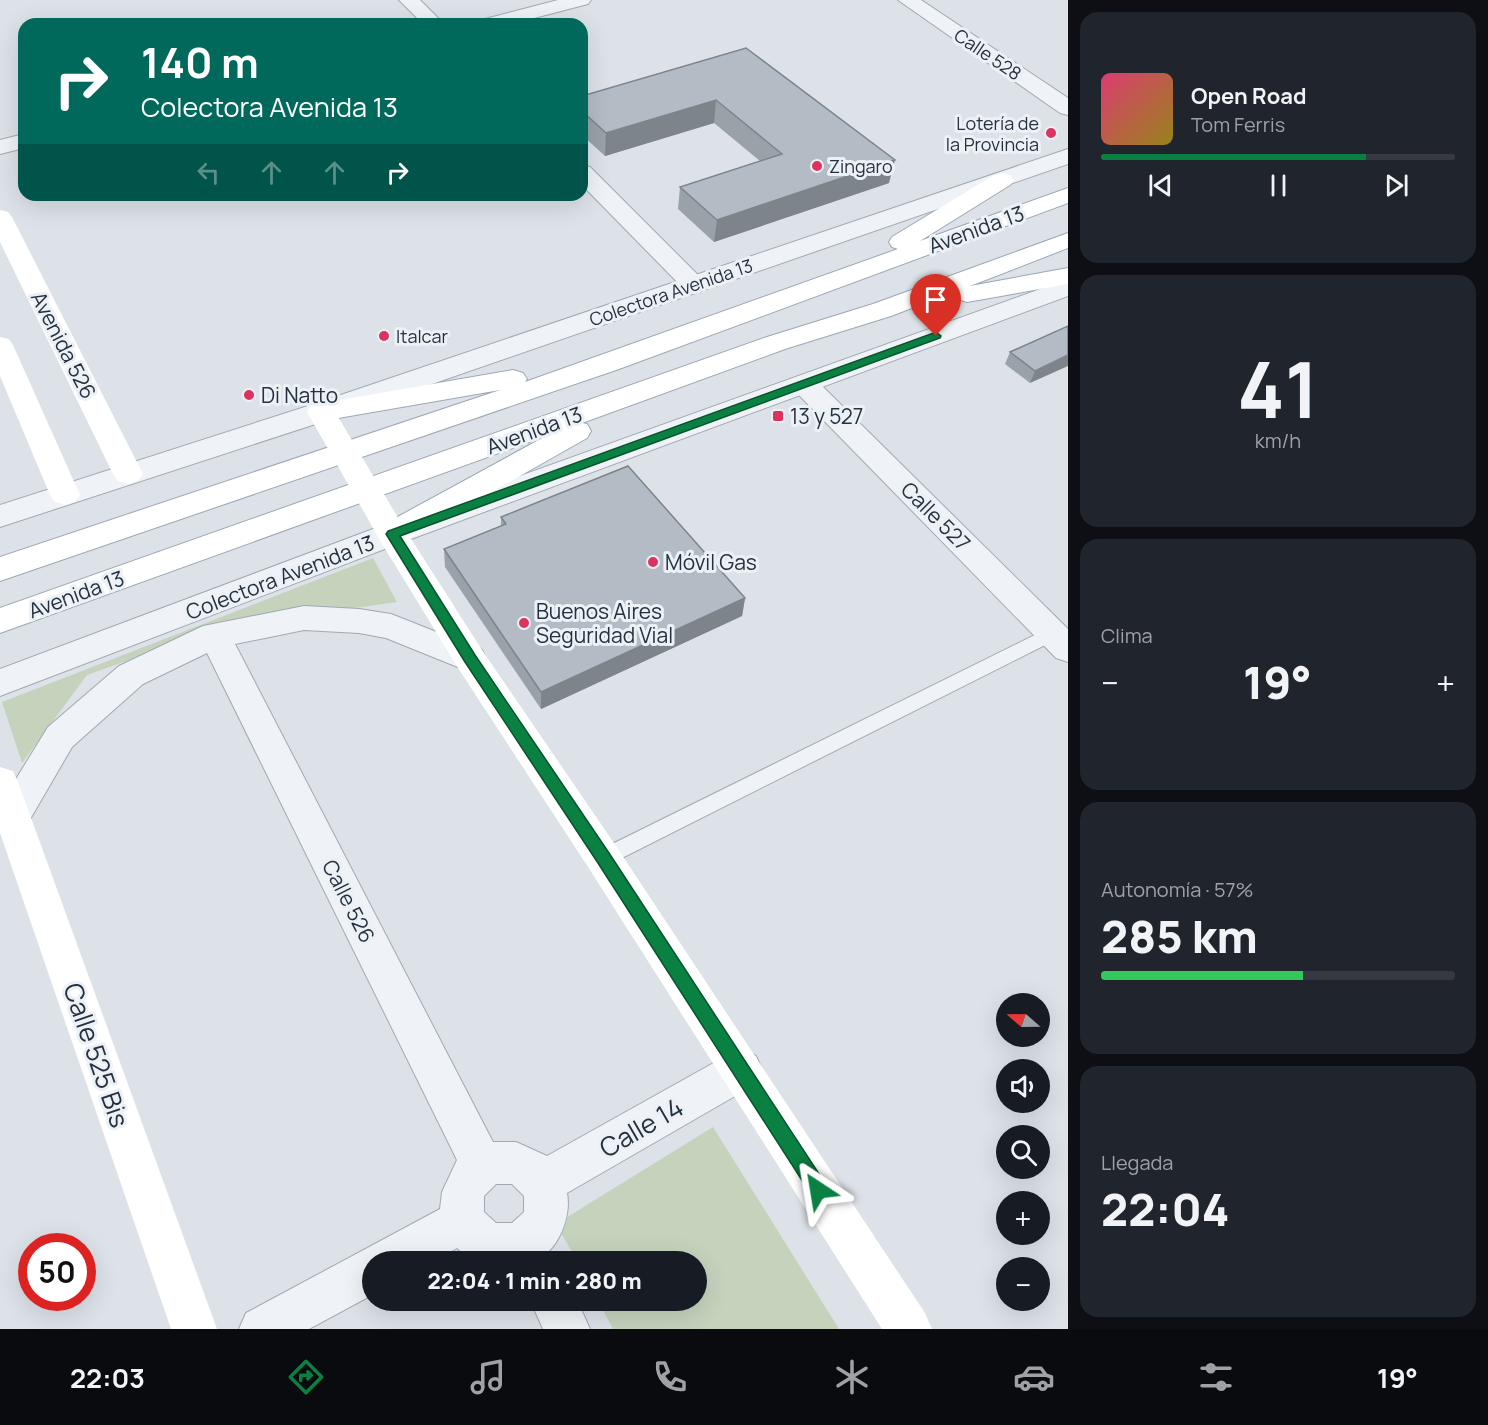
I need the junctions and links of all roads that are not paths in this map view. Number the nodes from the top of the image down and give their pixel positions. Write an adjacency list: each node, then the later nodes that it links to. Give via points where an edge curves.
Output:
1 (410, 0): 4 (street)
2 (581, 0): 5 (street)
3 (908, 0): 6 (street, Calle 528)
4 (428, 18)
5 (511, 18)
6 (1068, 108)
7 (18, 142): 8 (street)
8 (0, 147)
9 (1068, 156): 11 (street, Colectora Avenida 13)
10 (588, 178): 17 (street)
11 (1002, 180): 16 (main road); 17 (street, Colectora Avenida 13)
12 (1068, 195): 16 (main road, Avenida 13)
13 (0, 217): 26 (main road, Avenida 526)
14 (1068, 240): 19 (main road, Avenida 13)
15 (1068, 276): 19 (main road)
16 (839, 280): 21 (main road, Avenida 13)
17 (694, 285): 24 (street, Colectora Avenida 13)
18 (1068, 287): 22 (street, Colectora Avenida 13)
19 (882, 310): 23 (main road, Avenida 13)
20 (0, 345): 28 (main road)
21 (609, 363): 24 (main road); 25 (main road, Avenida 13)
22 (804, 384): 30 (street, Colectora Avenida 13); 34 (street, Calle 527)
23 (659, 385): 27 (main road, Avenida 13); 30 (main road)
24 (321, 412): 25 (main road); 26 (street, Colectora Avenida 13)
25 (346, 453): 27 (main road); 31 (main road, Avenida 13)
26 (128, 474): 28 (street, Colectora Avenida 13)
27 (367, 489): 30 (main road); 32 (main road, Avenida 13)
28 (65, 495): 29 (street, Colectora Avenida 13)
29 (0, 516)
30 (392, 534): 35 (main road); 36 (street, Colectora Avenida 13)
31 (0, 569)
32 (0, 621)
33 (214, 635): 35 (street, via 304,618 359,621 392,626); 37 (street, via 131,675 60,737); 40 (street, Calle 526)
34 (1060, 641): 38 (lane)
35 (470, 659): 38 (main road)
36 (0, 683)
37 (6, 800): 48 (main road, Calle 525 Bis)
38 (603, 858): 39 (main road)
39 (741, 1070): 41 (street, Calle 14); 51 (main road)
40 (483, 1166): 41 (street, via 509,1160 534,1172); 42 (street, via 474,1174 463,1196)
41 (542, 1184): 45 (street, via 545,1210)
42 (465, 1220): 43 (street); 44 (street, via 483,1242)
43 (407, 1251)
44 (524, 1251)
45 (528, 1251)
46 (362, 1275): 49 (street)
47 (558, 1311): 50 (street)
48 (194, 1329)
49 (262, 1329)
50 (567, 1329)
51 (909, 1329)

